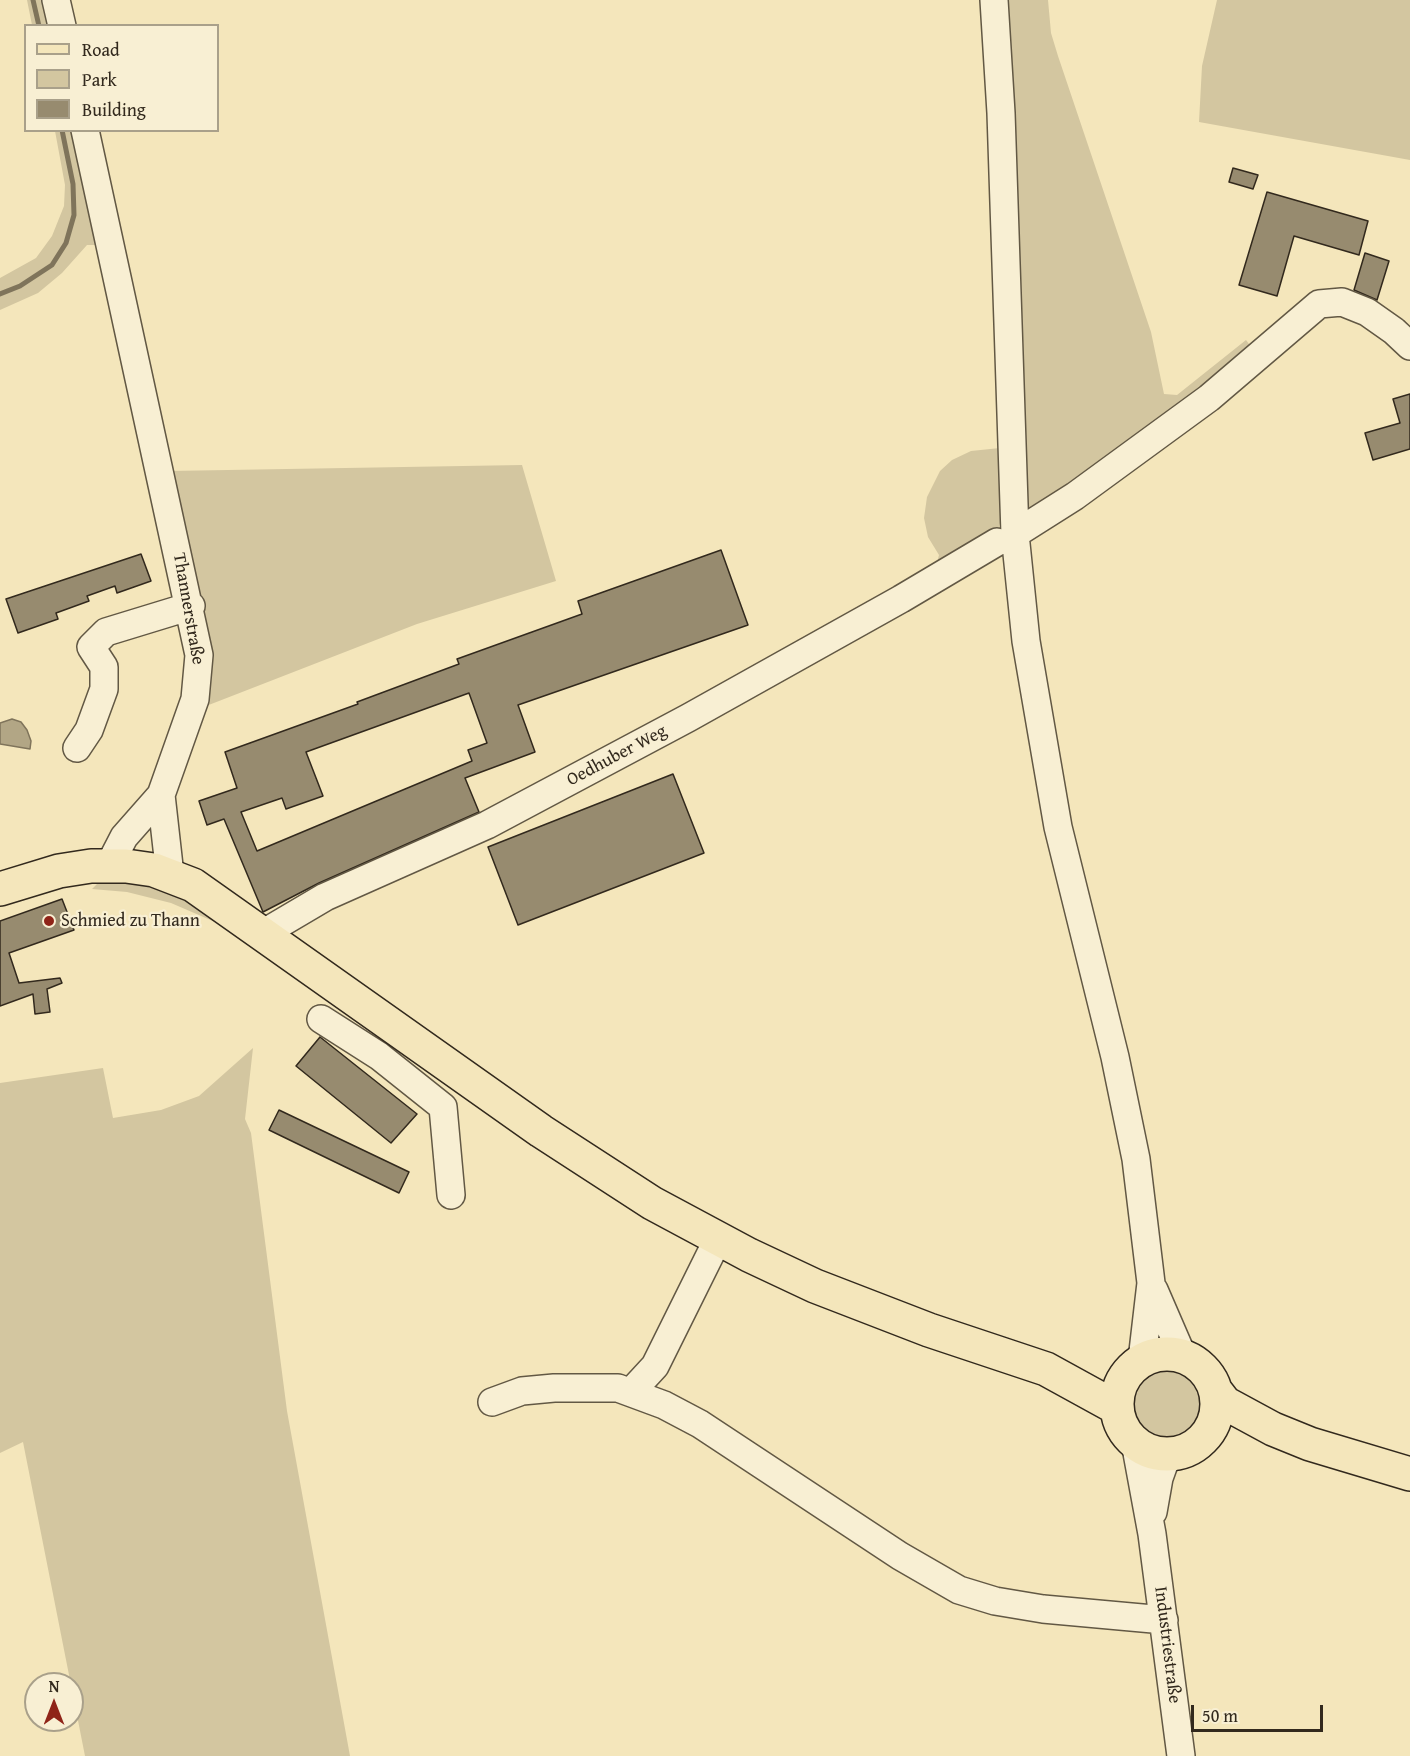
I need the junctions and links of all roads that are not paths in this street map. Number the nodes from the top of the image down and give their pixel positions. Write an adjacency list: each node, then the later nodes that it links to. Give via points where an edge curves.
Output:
1 (56, 0): 3 (street)
2 (994, 0): 6 (street, via 1001,113)
3 (62, 24)
4 (85, 132): 7 (street, Thannerstraße)
5 (1410, 346): 6 (street, Oedhuber Weg, via 1367,312 1342,303 1319,304 1209,398 1075,496)
6 (1006, 538): 13 (street, Oedhuber Weg, via 688,718 487,825 325,897); 19 (street, via 1058,826 1136,1159)
7 (191, 606): 8 (street, via 106,632 91,647 104,667 104,689 94,720); 9 (street, Thannerstraße, via 199,680)
8 (77, 748)
9 (161, 795): 10 (street, Thannerstraße, via 124,837); 11 (street, Thannerstraße)
10 (109, 866): 11 (main road); 12 (main road, via 59,871)
11 (170, 875): 13 (main road)
12 (0, 889)
13 (264, 933): 15 (main road)
14 (321, 1019): 16 (street)
15 (398, 1030): 16 (street); 18 (main road, via 612,1179)
16 (379, 1056): 17 (street, via 443,1107)
17 (451, 1195)
18 (718, 1239): 22 (main road, via 815,1286); 24 (street, via 654,1366)
19 (1151, 1283): 20 (street); 21 (street)
20 (1182, 1357): 21 (main road, via 1166,1354); 23 (main road, via 1199,1366)
21 (1135, 1367): 22 (main road); 26 (main road, via 1118,1392)
22 (1046, 1369): 26 (main road)
23 (1215, 1390): 27 (main road, via 1214,1421); 29 (main road, via 1225,1403 1244,1415)
24 (632, 1392): 25 (street, via 587,1385 522,1391); 33 (street, via 720,1436 900,1557 959,1590 1042,1609)
25 (492, 1402)
26 (1117, 1408): 28 (main road, via 1121,1424)
27 (1206, 1435): 29 (main road, via 1240,1431); 30 (main road, via 1191,1447)
28 (1135, 1442): 30 (main road, via 1160,1453); 32 (street, Industriestraße)
29 (1310, 1444): 31 (main road)
30 (1173, 1453): 32 (street, Industriestraße, via 1164,1464 1154,1497)
31 (1410, 1474)
32 (1152, 1534): 33 (street, Industriestraße)
33 (1164, 1620): 34 (street, Industriestraße)
34 (1181, 1756)

